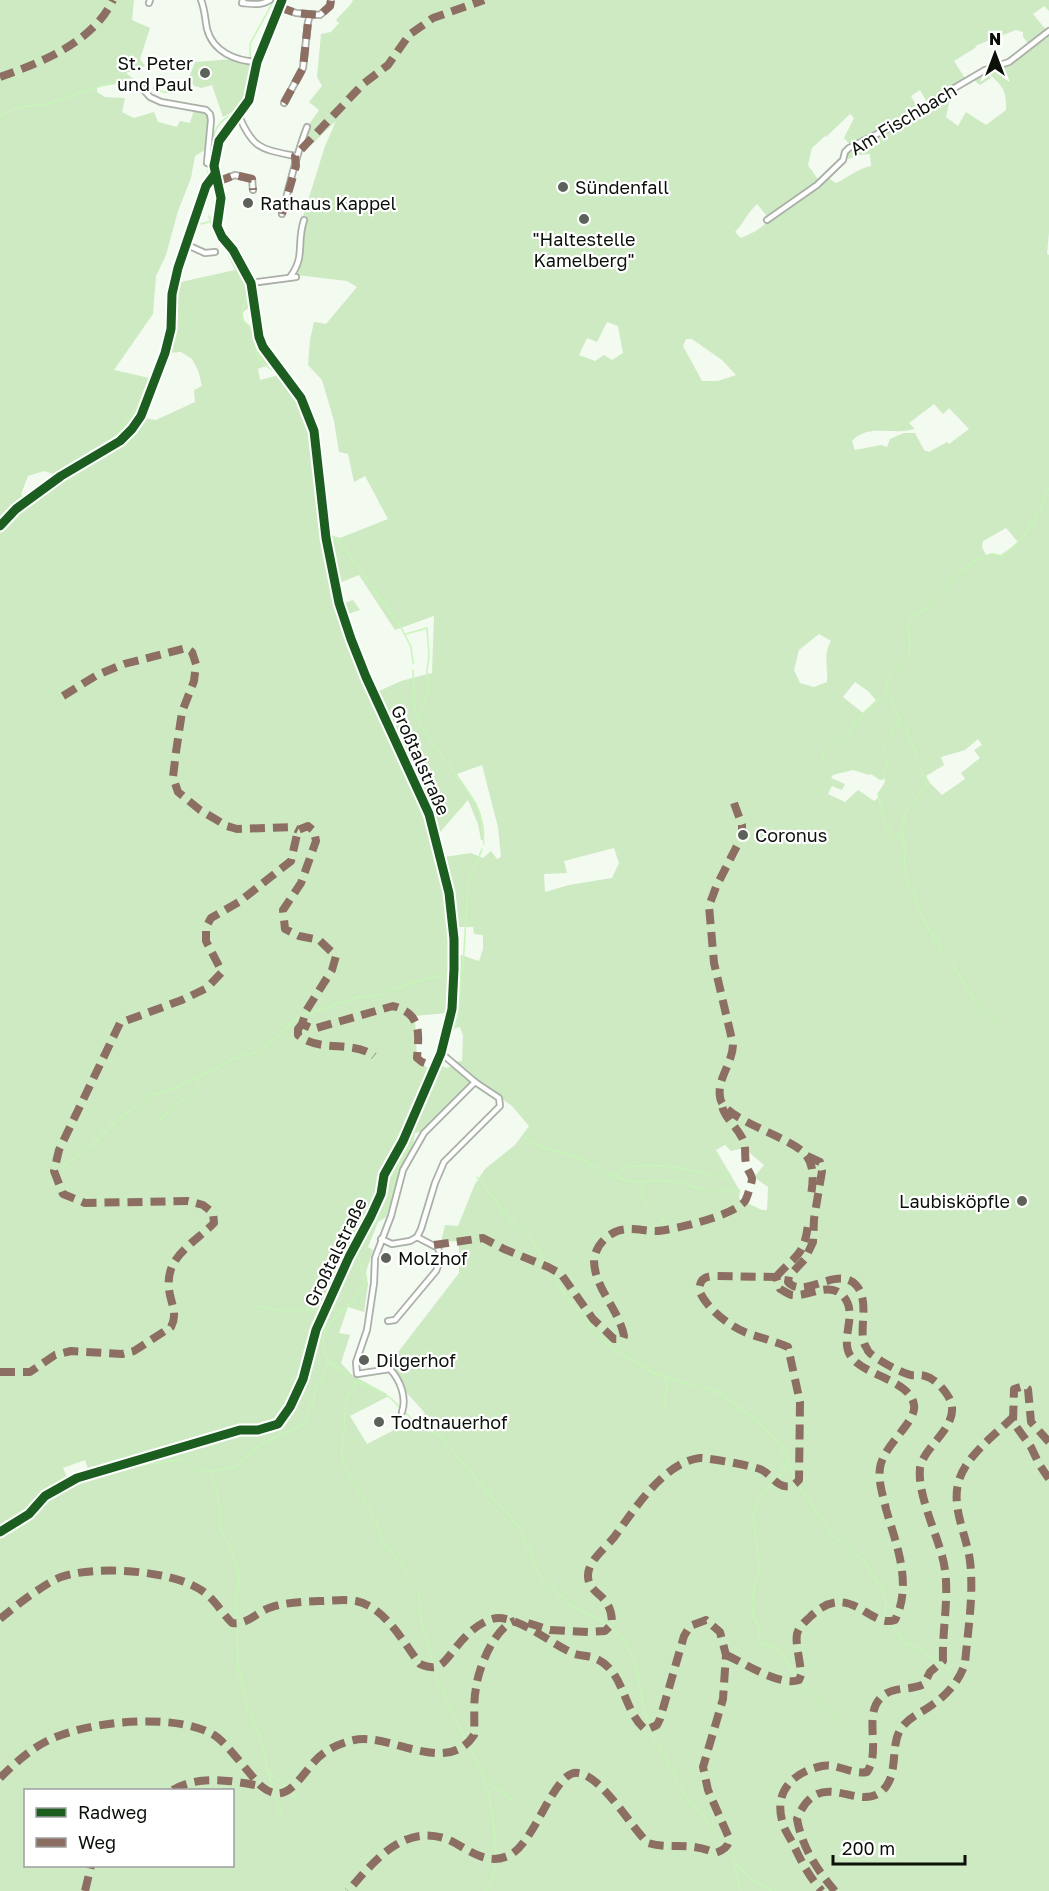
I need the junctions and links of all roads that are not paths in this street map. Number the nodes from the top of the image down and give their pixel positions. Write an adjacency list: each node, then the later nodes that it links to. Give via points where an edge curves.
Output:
1 (201, 0): 9 (street, via 207,31 214,44 226,54)
2 (270, 0): 5 (street, via 263,4)
3 (282, 0): 6 (street, Großtalstraße)
4 (331, 0): 7 (street, via 320,15)
5 (242, 2)
6 (279, 7): 7 (street); 9 (street, Großtalstraße)
7 (310, 15): 11 (street, via 303,68)
8 (1049, 31): 21 (street, Am Fischbach, via 1009,62 985,70 921,112 849,148 843,160 817,185)
9 (253, 62): 12 (street, Großtalstraße, via 249,100)
10 (141, 87): 15 (street, via 161,102 210,114 207,163)
11 (284, 103)
12 (239, 116): 14 (street, via 258,146); 15 (street, Großtalstraße, via 219,141)
13 (307, 127): 14 (street)
14 (296, 156): 19 (street)
15 (212, 165): 16 (street, Großtalstraße)
16 (215, 174): 17 (street, Großtalstraße); 22 (street, via 206,186)
17 (218, 182): 18 (street, via 235,175 252,179); 26 (street, Großtalstraße, via 218,231 233,249)
18 (253, 190)
19 (282, 214)
20 (304, 220): 24 (street, via 299,264)
21 (767, 220)
22 (185, 244): 23 (street, via 205,253); 27 (street, via 174,280 171,329 165,353 141,416 120,441 61,476 16,509)
23 (215, 252)
24 (290, 277): 25 (street); 26 (street)
25 (296, 277)
26 (251, 283): 28 (street, Großtalstraße, via 263,347 301,398 314,431 324,529 339,603 351,639 429,814 446,874 454,969 452,1009)
27 (0, 526)
28 (442, 1053): 29 (street); 34 (street, Großtalstraße, via 316,1330 303,1379 278,1424 240,1430 77,1478 45,1496 28,1514)
29 (475, 1082): 30 (street, via 499,1098 500,1106 444,1162); 31 (street, via 414,1148)
30 (417, 1237): 31 (street, via 392,1244); 32 (street, via 438,1248 440,1262 395,1320)
31 (381, 1239): 33 (street, via 374,1263 367,1330 356,1367 357,1374 390,1369 403,1392)
32 (388, 1321)
33 (402, 1412)
34 (0, 1532)

